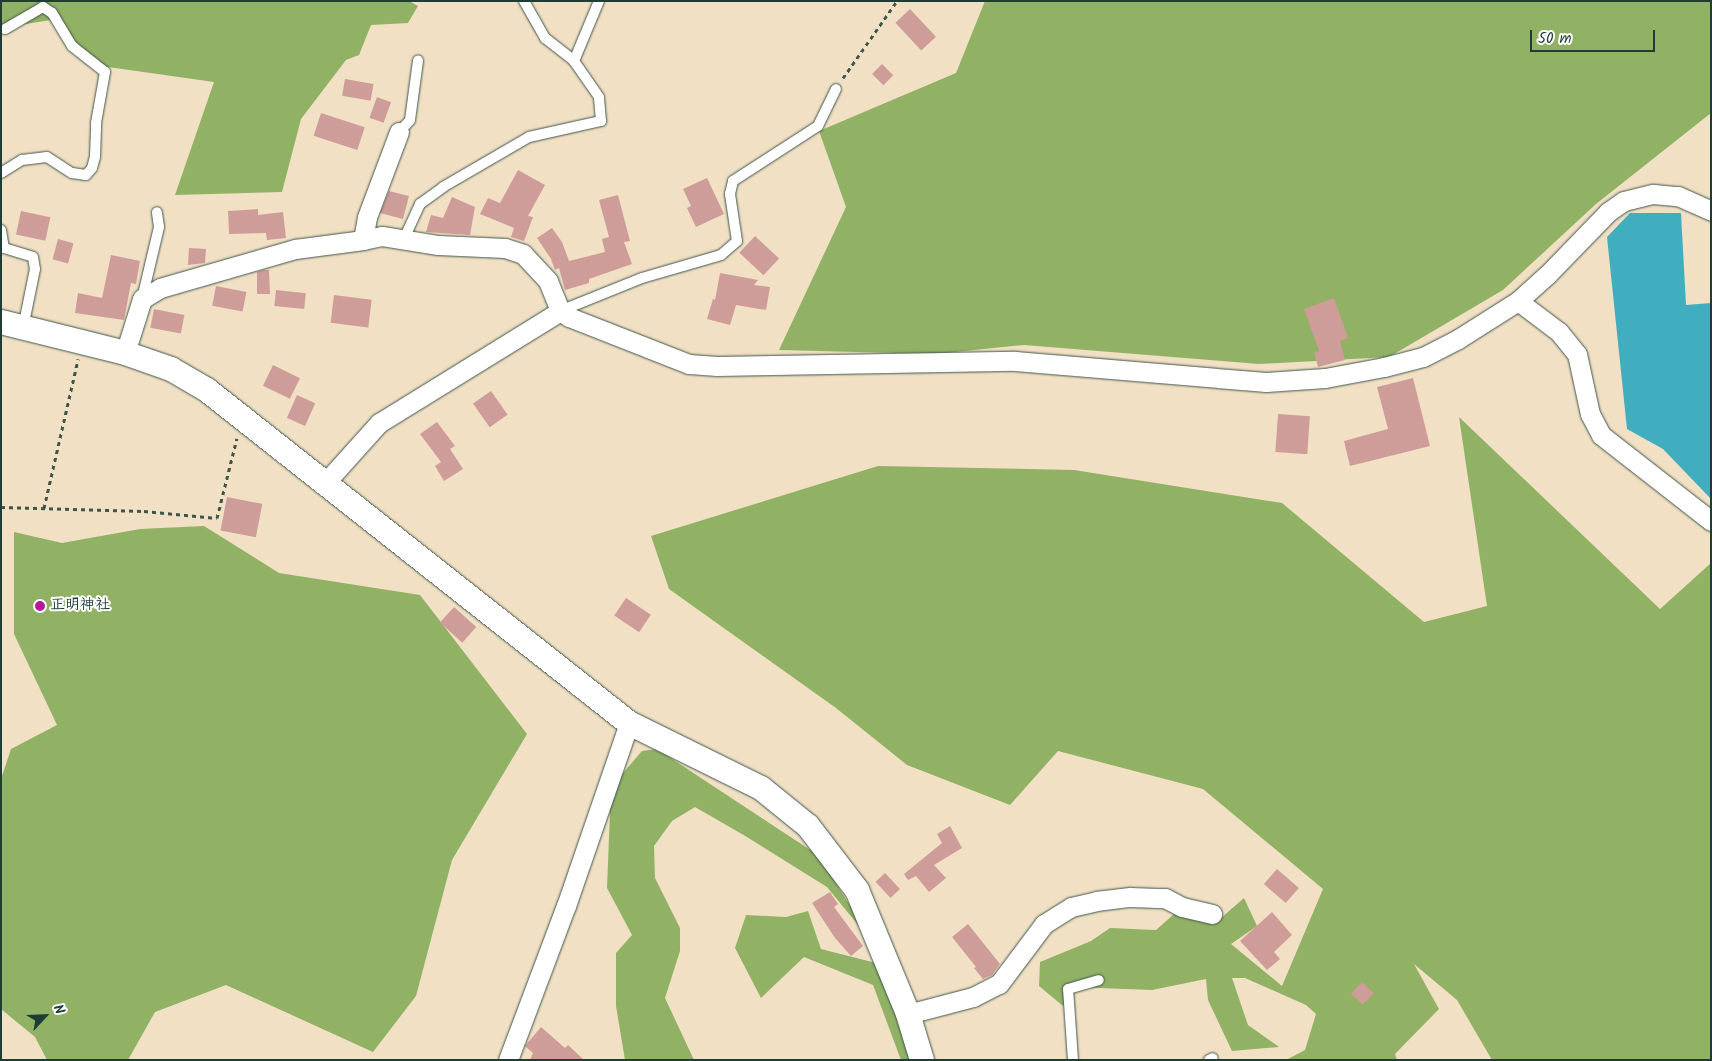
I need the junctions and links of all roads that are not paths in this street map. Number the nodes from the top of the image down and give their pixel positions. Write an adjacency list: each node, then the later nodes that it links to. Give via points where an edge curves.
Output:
1 (524, 1): 5 (lane, via 546,38)
2 (599, 1): 5 (lane)
3 (5, 29): 8 (lane, via 43,7 52,13 72,46 105,72 96,123 95,157 86,175 72,173 46,157 22,160)
4 (418, 61): 7 (lane, via 410,120)
5 (574, 61): 13 (lane, via 599,97 601,122 529,137 443,187 420,204)
6 (836, 89): 16 (lane, via 818,126 734,181 730,194 737,241 721,255 642,278)
7 (399, 132): 12 (street, via 367,217)
8 (1, 172)
9 (157, 212): 14 (lane, via 159,227)
10 (1711, 212): 15 (street, via 1678,196 1653,194 1624,201 1608,212)
11 (1, 230): 17 (lane, via 4,248 33,257 36,269)
12 (363, 240): 13 (street, via 382,236); 14 (street, via 295,249 160,288)
13 (404, 241): 16 (street, via 438,246 505,248 523,254 548,281)
14 (142, 300): 18 (street)
15 (1518, 301): 16 (street, via 1423,357 1325,378 1266,382 1015,361 689,364); 20 (street, via 1559,332 1577,354 1590,414 1601,435)
16 (560, 311): 19 (street, via 379,423)
17 (12, 325): 18 (street)
18 (125, 353): 19 (street, via 171,369 207,390)
19 (325, 483): 21 (street)
20 (1711, 521)
21 (628, 723): 24 (street, via 761,788 808,826 857,890); 25 (street, via 566,906)
22 (1212, 914): 24 (street, via 1182,907 1165,898 1130,897 1071,907 1044,924 999,984 973,997)
23 (1099, 980): 27 (lane, via 1068,989)
24 (908, 1014): 26 (street)
25 (508, 1060)
26 (922, 1060)
27 (1073, 1060)

